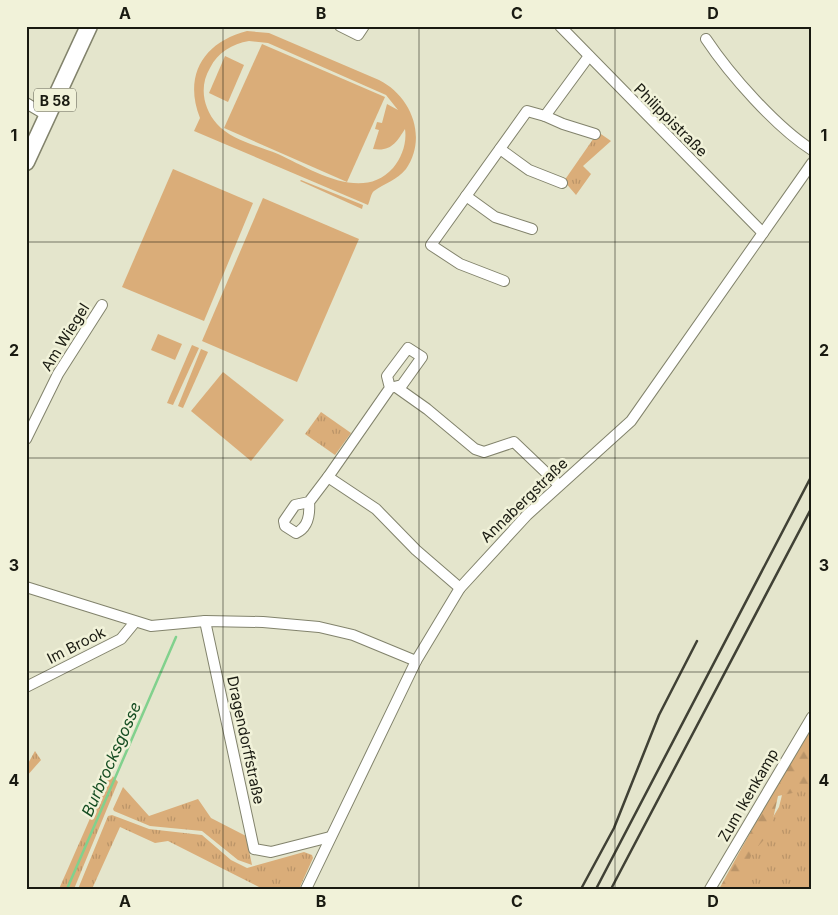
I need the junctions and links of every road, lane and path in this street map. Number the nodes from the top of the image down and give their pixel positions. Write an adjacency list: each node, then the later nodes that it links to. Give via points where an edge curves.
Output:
1 (89, 26): 8 (main road, B 58)
2 (340, 26): 4 (street)
3 (560, 26): 6 (street, Philippistraße)
4 (361, 30)
5 (706, 39): 12 (street, via 723,65 795,139)
6 (589, 56): 9 (street); 18 (street, Philippistraße)
7 (26, 103): 8 (street)
8 (48, 116): 13 (main road, B 58)
9 (545, 116): 10 (street); 11 (street, via 526,111)
10 (595, 134)
11 (500, 149): 15 (street, via 530,170); 16 (street)
12 (812, 150)
13 (26, 162)
14 (812, 164): 18 (street, Annabergstraße)
15 (562, 183)
16 (466, 196): 17 (street, via 495,217); 19 (street, via 431,245 460,264)
17 (532, 229)
18 (763, 234): 23 (street, Annabergstraße, via 631,421)
19 (504, 281)
20 (102, 305): 21 (street, Am Wiegel, via 58,374)
21 (26, 439)
22 (328, 477): 23 (street, via 393,387 427,409 475,449 484,452 514,442); 24 (street); 26 (street, via 376,509)
23 (559, 485): 26 (street, Annabergstraße, via 490,553)
24 (309, 502)
25 (26, 587): 28 (street)
26 (460, 588): 29 (street, Annabergstraße)
27 (205, 621): 28 (street, via 151,626); 29 (street, via 320,628 352,635); 32 (street, Dragendorffstraße, via 254,849 271,852)
28 (135, 622): 30 (street, Im Brook, via 121,639)
29 (416, 661): 32 (street, Annabergstraße)
30 (26, 687)
31 (812, 717): 34 (street, Zum Ikenkamp)
32 (330, 837): 33 (street, Annabergstraße)
33 (306, 889)
34 (710, 889)

